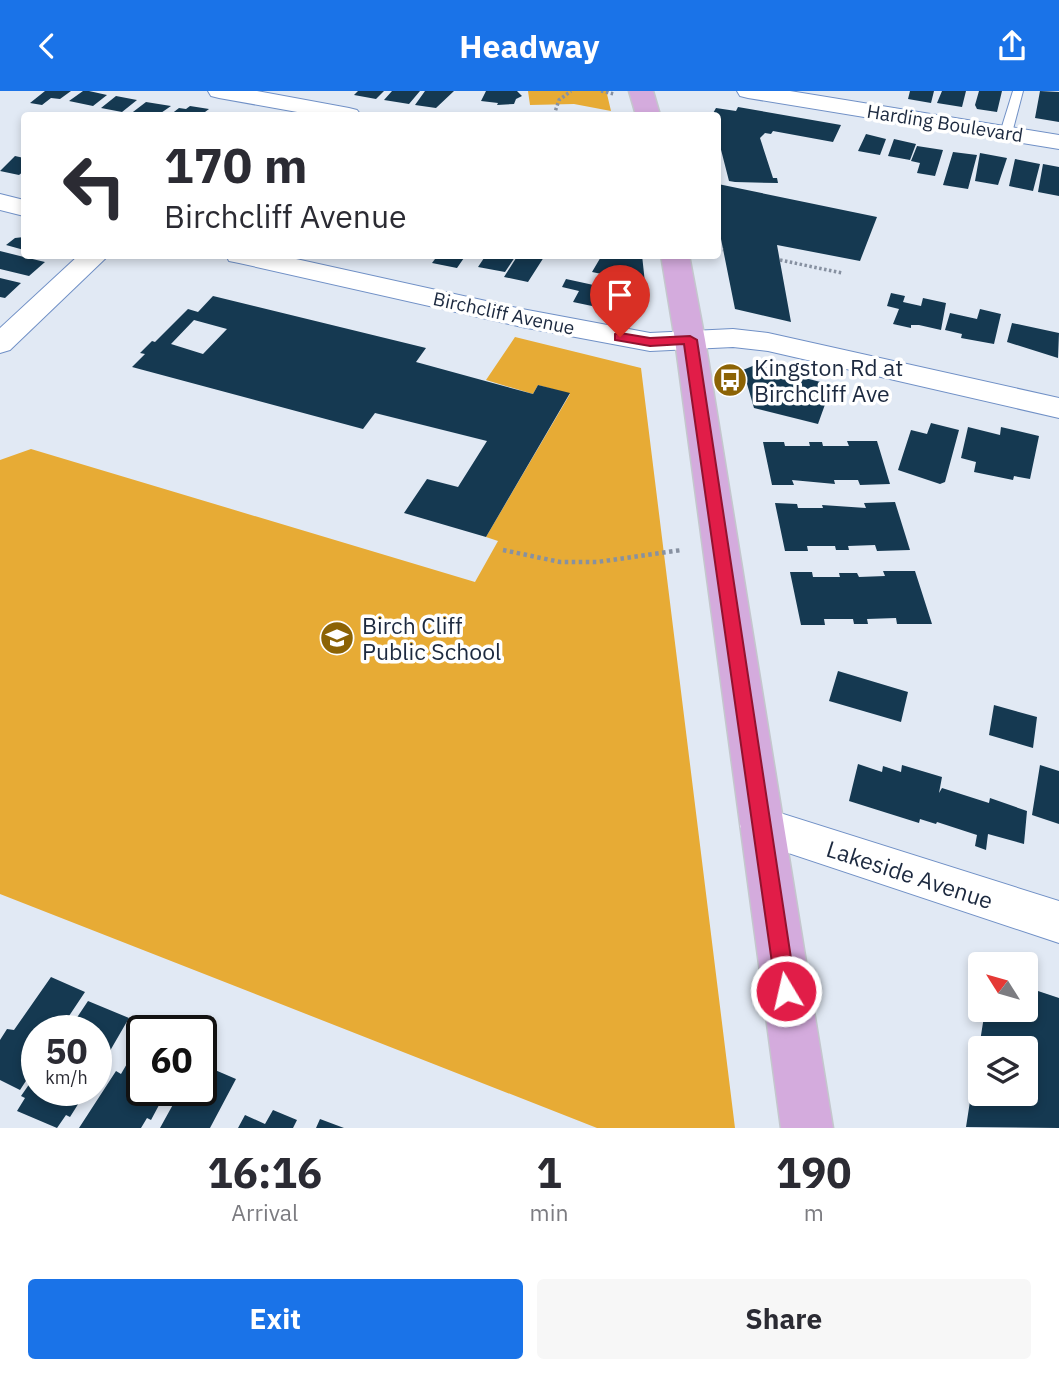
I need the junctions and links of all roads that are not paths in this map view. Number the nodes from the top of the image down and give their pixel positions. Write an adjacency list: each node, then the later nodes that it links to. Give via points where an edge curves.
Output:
1 (219, 91): 5 (street)
2 (641, 91): 6 (main road)
3 (748, 91): 7 (street, Harding Boulevard)
4 (1018, 91): 7 (lane)
5 (333, 112)
6 (647, 112)
7 (1006, 133): 8 (street, Harding Boulevard)
8 (1059, 142)
9 (0, 202): 10 (street)
10 (21, 207)
11 (92, 259): 15 (street)
12 (257, 259): 14 (street, Birchcliff Avenue, via 607,335 650,342)
13 (676, 259): 14 (main road)
14 (690, 340): 16 (street, Birchcliff Avenue, via 768,342); 17 (main road)
15 (0, 344)
16 (1059, 408)
17 (761, 826): 18 (street, Lakeside Avenue); 19 (main road)
18 (1059, 922)
19 (807, 1128)

